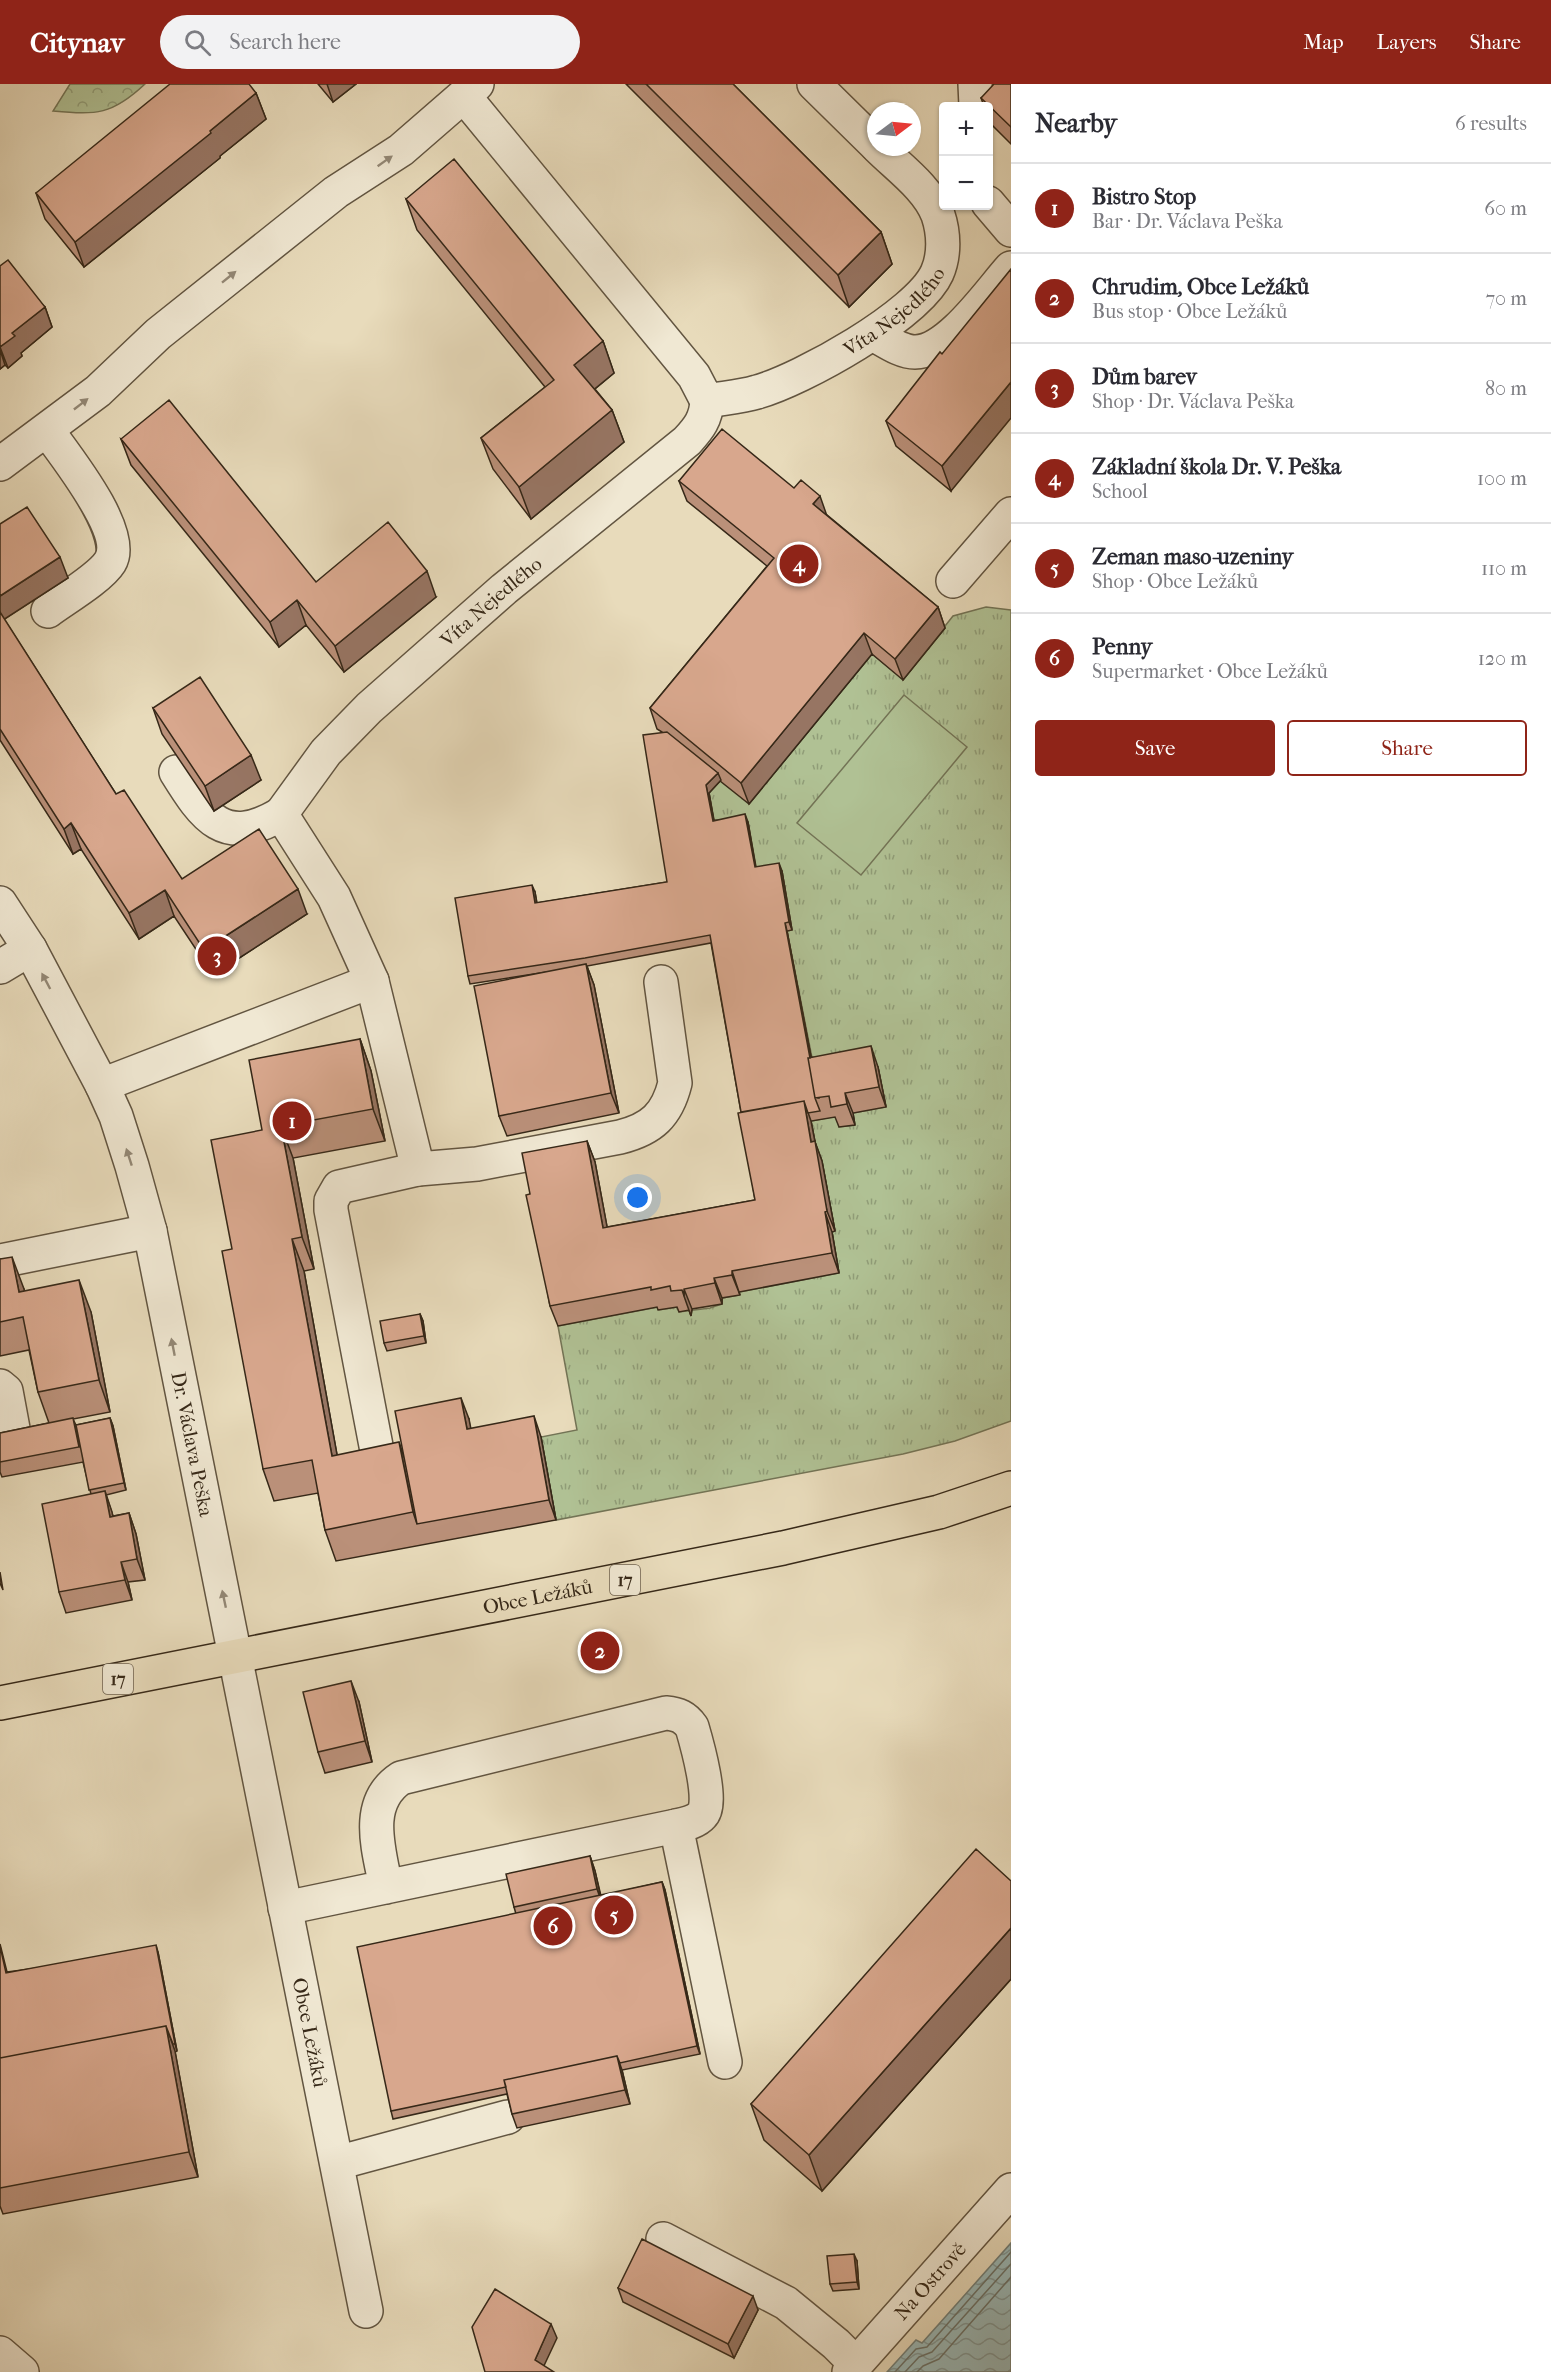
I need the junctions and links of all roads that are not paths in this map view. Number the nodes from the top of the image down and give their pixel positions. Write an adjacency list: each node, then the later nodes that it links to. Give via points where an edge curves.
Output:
1 (814, 84): 5 (street, Víta Nejedlého)
2 (975, 84): 4 (street)
3 (471, 90): 11 (street, via 694,376); 12 (street, one-way to 3, via 105,385 158,334 336,192 401,150)
4 (976, 102)
5 (867, 136)
6 (887, 156): 10 (street, Víta Nejedlého, via 928,196 942,232 943,254 937,274 924,292)
7 (993, 209): 8 (street)
8 (1011, 230)
9 (1011, 268): 10 (street, via 957,330 929,350 905,351)
10 (873, 334): 11 (street, Víta Nejedlého, via 792,379 757,392)
11 (707, 401): 19 (street, Víta Nejedlého, via 706,416 687,441 504,590 369,708 326,752)
12 (47, 430): 13 (street); 17 (street, via 99,507 113,548 104,570)
13 (0, 464)
14 (1011, 515): 15 (street, via 1007,532); 16 (street)
15 (1011, 554)
16 (953, 581)
17 (48, 610)
18 (176, 772): 19 (street, via 198,807 222,826 256,826)
19 (280, 814): 23 (street, via 334,897)
20 (0, 903): 21 (street, Dr. Václava Peška)
21 (30, 949): 22 (street); 25 (street, Dr. Václava Peška, one-way to 21)
22 (0, 967)
23 (372, 981): 25 (street); 26 (street)
24 (661, 982): 26 (street, via 675,1083 671,1099 652,1124 620,1137 477,1164)
25 (102, 1085): 27 (street, Dr. Václava Peška, one-way to 25, via 116,1116)
26 (418, 1169): 31 (street, via 339,1187 331,1201)
27 (150, 1231): 28 (street); 33 (street, Dr. Václava Peška, one-way to 27)
28 (0, 1261)
29 (0, 1386): 30 (street, via 6,1391)
30 (14, 1434)
31 (377, 1451)
32 (1011, 1488): 33 (main road, Obce Ležáků / 17, via 939,1512 783,1548)
33 (236, 1657): 34 (main road, Obce Ležáků / 17); 37 (street, Obce Ležáků)
34 (0, 1703)
35 (676, 1826): 36 (street); 36 (street, via 696,1820 707,1806 692,1727 677,1714 666,1713 400,1779 390,1785 377,1810 377,1839); 38 (street)
36 (386, 1887): 37 (street)
37 (285, 1908): 40 (street, Obce Ležáků)
38 (725, 2062)
39 (508, 2117): 40 (street)
40 (337, 2163): 43 (street, Obce Ležáků)
41 (1011, 2190): 45 (street, Na Ostrově)
42 (663, 2239): 45 (street, via 786,2303 836,2344)
43 (366, 2311)
44 (0, 2353): 46 (street)
45 (843, 2369)
46 (22, 2372)

